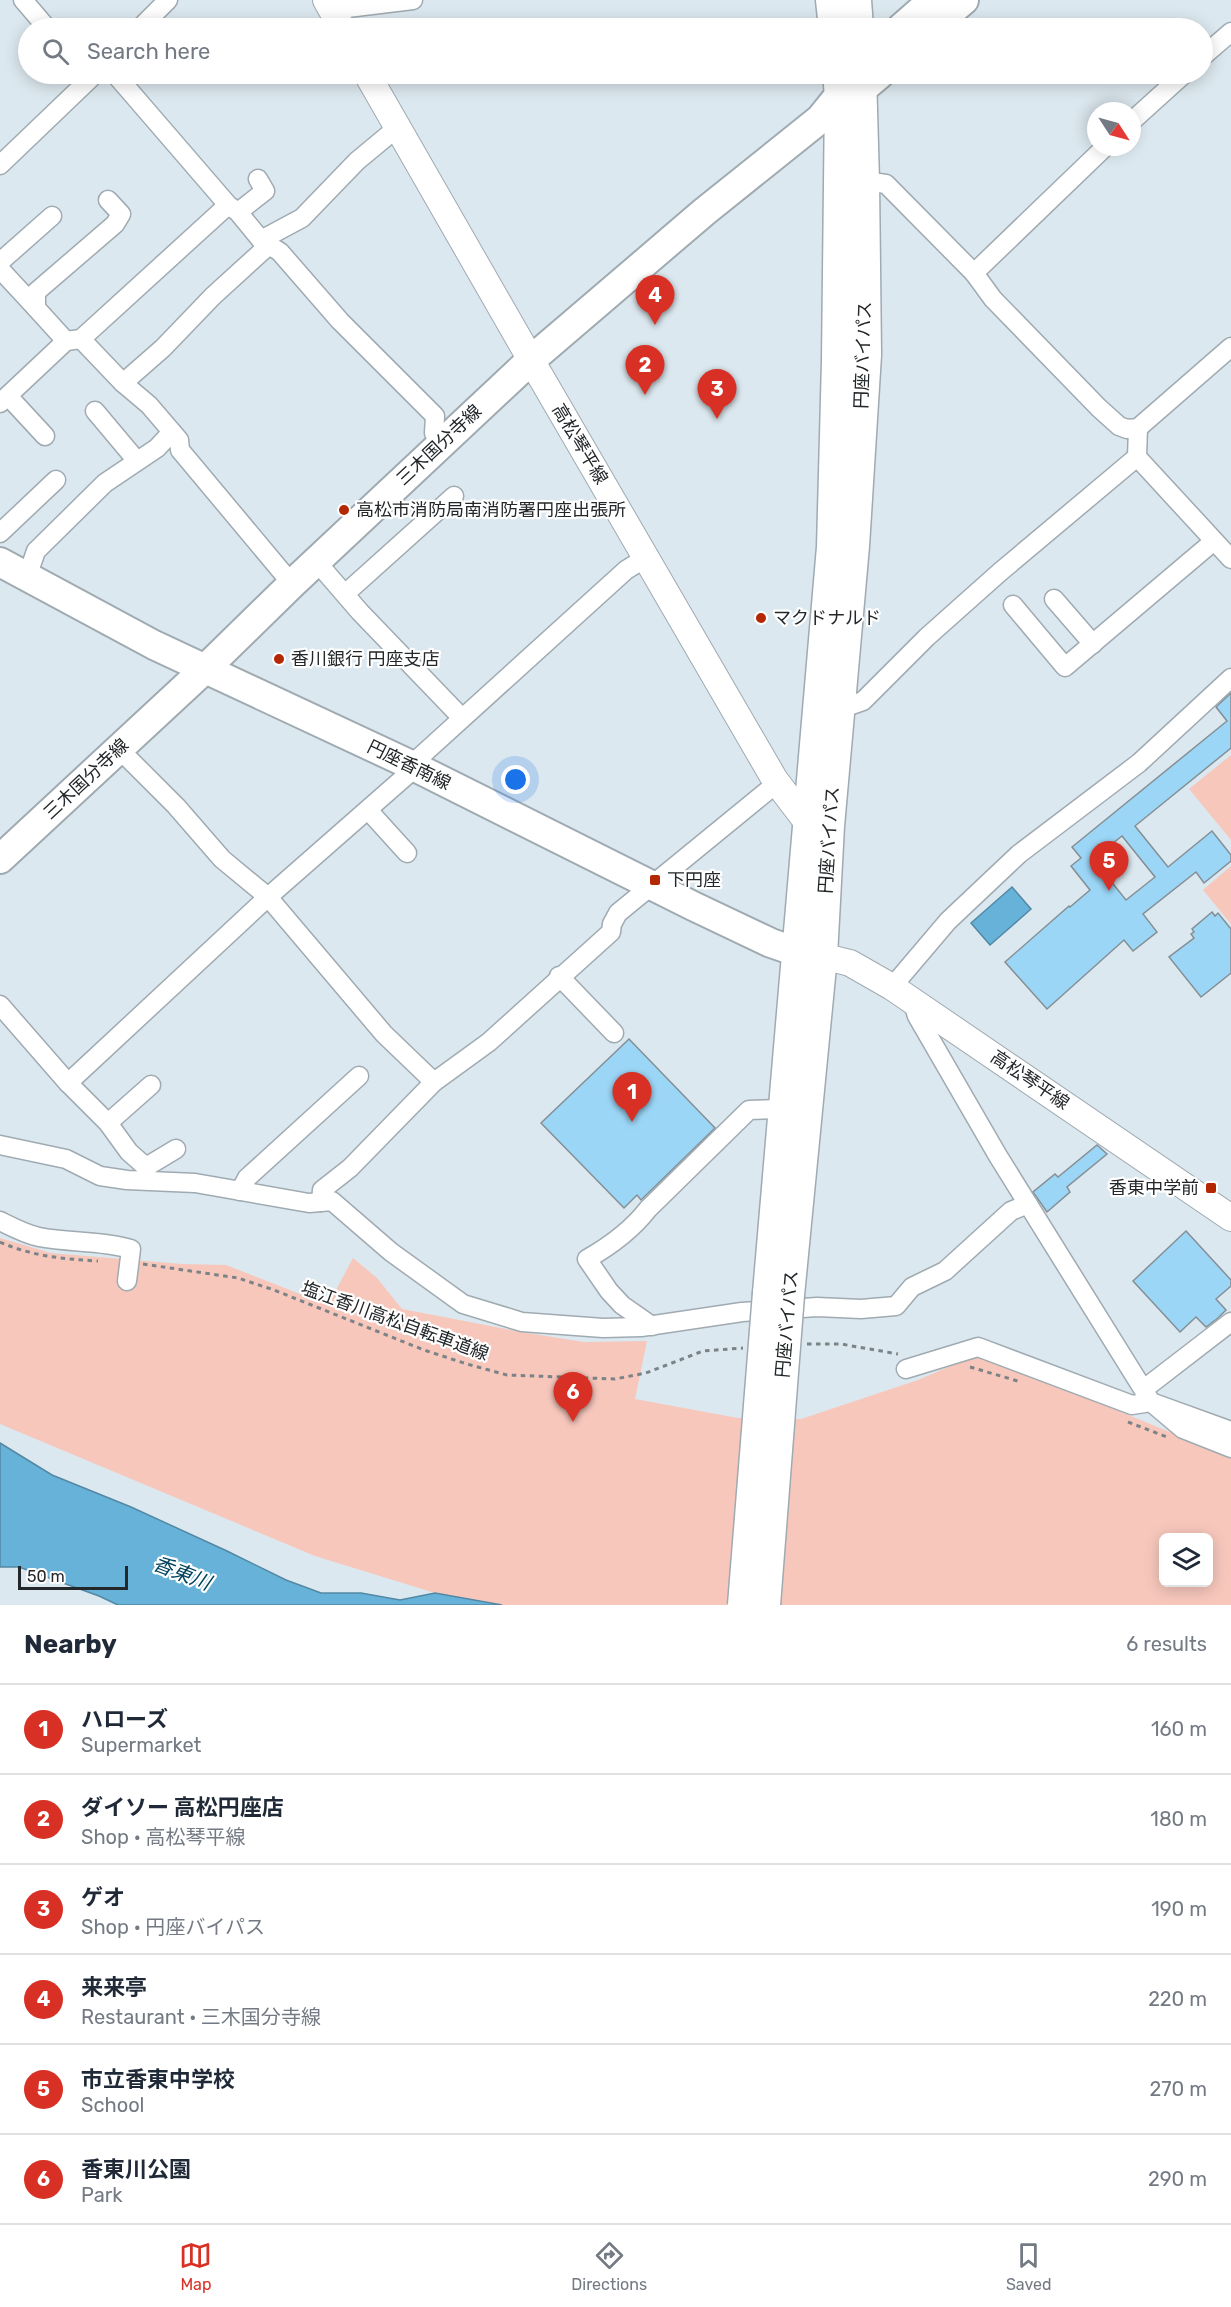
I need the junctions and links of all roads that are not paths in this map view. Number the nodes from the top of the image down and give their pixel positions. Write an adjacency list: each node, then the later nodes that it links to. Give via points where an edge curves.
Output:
1 (24, 0): 9 (street)
2 (168, 0): 10 (street)
3 (413, 0): 8 (street)
4 (831, 0): 11 (highway)
5 (856, 0): 12 (highway)
6 (933, 0): 13 (main road)
7 (964, 0): 14 (main road)
8 (333, 13)
9 (39, 18)
10 (150, 18)
11 (833, 18)
12 (857, 18)
13 (912, 18)
14 (943, 18)
15 (1231, 32): 16 (street)
16 (1213, 48)
17 (79, 84): 26 (street)
18 (124, 84): 31 (street)
19 (373, 84): 25 (main road, 高松琴平線)
20 (852, 84): 40 (main road, 三木国分寺線, via 820,119)
21 (856, 84): 29 (highway, 円座バイパス)
22 (856, 84): 72 (highway, 円座バイパス, via 837,361)
23 (1173, 84): 24 (street)
24 (1141, 112)
25 (398, 127): 33 (street, via 357,161 302,218); 40 (main road, 高松琴平線)
26 (4, 154)
27 (1096, 156): 36 (street)
28 (258, 179): 31 (street, via 265,190)
29 (864, 182): 36 (street, via 886,184); 66 (highway, 円座バイパス, via 866,355)
30 (108, 200): 37 (street, via 121,214 116,224 36,292)
31 (233, 209): 33 (street); 38 (street)
32 (52, 216): 34 (street)
33 (265, 243): 41 (street, via 163,348); 47 (street, via 280,252 340,321 435,416 434,433)
34 (0, 262)
35 (0, 269): 37 (street)
36 (974, 273): 44 (street, via 993,299 1099,408 1119,426)
37 (36, 308): 38 (street)
38 (74, 340): 41 (street); 42 (street)
39 (1231, 347): 44 (street)
40 (531, 360): 47 (main road, 三木国分寺線); 54 (main road, 高松琴平線)
41 (123, 383): 45 (street)
42 (4, 400): 46 (street)
43 (94, 411): 49 (street)
44 (1138, 428): 48 (street)
45 (172, 432): 49 (street); 59 (street, via 179,440 180,450)
46 (45, 436)
47 (441, 443): 56 (main road, 三木国分寺線)
48 (1137, 457): 53 (street); 66 (street, via 992,579 863,701)
49 (137, 461): 58 (street, via 105,483 36,551)
50 (56, 480): 52 (street)
51 (454, 496): 60 (street)
52 (0, 533)
53 (1214, 542): 55 (street); 63 (street)
54 (647, 557): 67 (street, via 626,570); 70 (main road, 高松琴平線)
55 (1231, 559)
56 (316, 561): 59 (main road, 三木国分寺線); 60 (street)
57 (0, 562): 58 (main road, 円座香南線)
58 (27, 577): 64 (main road, 円座香南線, via 154,645)
59 (292, 584): 64 (main road, 三木国分寺線)
60 (346, 593): 67 (street)
61 (1054, 599): 63 (street)
62 (1013, 605): 63 (street, via 1065,667)
63 (1093, 644)
64 (206, 668): 68 (main road, 三木国分寺線); 69 (main road, 円座香南線)
65 (1231, 678): 79 (street, via 1139,763 1019,854 948,921)
66 (840, 709): 72 (highway, 円座バイパス)
67 (462, 718): 69 (street)
68 (119, 749): 74 (main road, 三木国分寺線); 76 (street, via 222,859)
69 (411, 765): 71 (street, via 407,775); 75 (main road, 円座香南線)
70 (777, 783): 72 (main road, 高松琴平線); 75 (street)
71 (368, 810): 73 (street); 76 (street)
72 (818, 824): 77 (highway, 円座バイパス)
73 (407, 853)
74 (0, 859)
75 (653, 886): 77 (main road, 円座香南線, via 771,943); 78 (street, via 618,913 611,932)
76 (268, 897): 83 (street, via 384,1034); 84 (street)
77 (809, 954): 79 (main road, 高松琴平線, via 850,963); 86 (highway, 円座バイパス); 97 (highway, 円座バイパス)
78 (559, 976): 81 (street); 83 (street, via 489,1042)
79 (902, 994): 93 (street); 94 (main road, 高松琴平線)
80 (0, 1005): 84 (street)
81 (615, 1033)
82 (359, 1076): 91 (street, via 247,1178)
83 (434, 1082): 92 (street, via 350,1168 322,1190)
84 (68, 1083): 87 (street)
85 (151, 1085): 87 (street)
86 (783, 1109): 97 (highway, 円座バイパス); 99 (street, via 749,1110 634,1226 586,1259 622,1305)
87 (108, 1123): 90 (street)
88 (0, 1145): 90 (street, via 66,1159 100,1176 127,1180)
89 (176, 1149): 90 (street)
90 (146, 1174): 91 (street)
91 (240, 1191): 92 (street)
92 (321, 1202): 99 (street, via 332,1201 391,1252 464,1304 522,1322 603,1328)
93 (1028, 1204): 99 (street, via 1011,1211 945,1271 912,1287 896,1306 861,1310 817,1306 742,1312); 101 (street)
94 (1231, 1218)
95 (0, 1221): 96 (street, via 39,1237 131,1249)
96 (127, 1281)
97 (778, 1294): 104 (highway, 円座バイパス, bridge); 105 (highway, 円座バイパス, bridge)
98 (1231, 1322): 101 (street)
99 (652, 1326)
100 (906, 1369): 101 (street, via 978,1347 1132,1405)
101 (1147, 1396): 102 (street); 103 (street, via 1184,1429)
102 (1231, 1431)
103 (1231, 1448)
104 (743, 1605)
105 (765, 1605)

